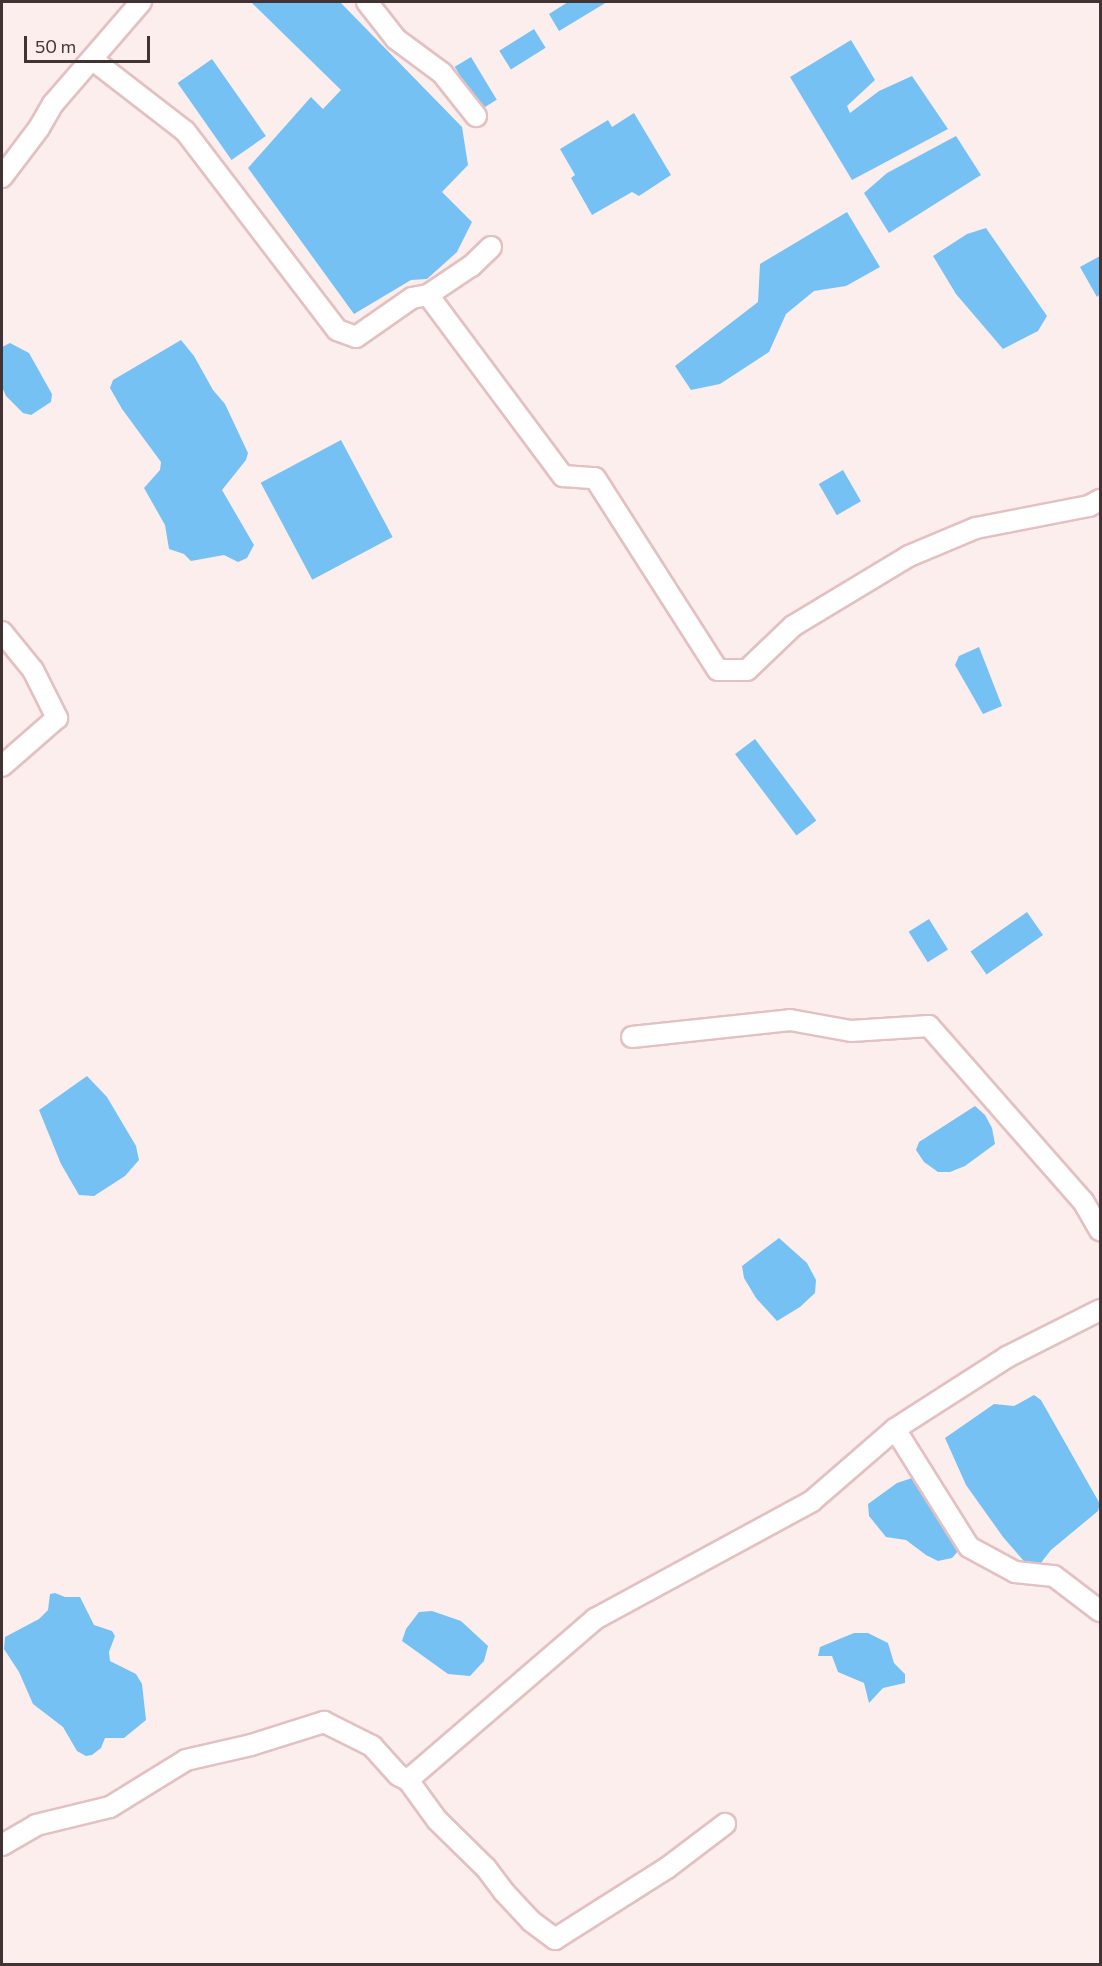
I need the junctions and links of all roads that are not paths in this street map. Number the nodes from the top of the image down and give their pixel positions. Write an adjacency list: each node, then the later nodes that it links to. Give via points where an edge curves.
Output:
1 (141, 2): 3 (street)
2 (367, 2): 4 (street, via 396,39 442,73)
3 (93, 60): 5 (street, via 53,104); 7 (street, via 185,131 337,330 357,337 412,298)
4 (476, 116)
5 (2, 177)
6 (490, 247): 7 (street, via 471,266)
7 (428, 295): 8 (street, via 563,476 595,478 718,670 747,670 793,626 909,556 976,528 1089,506)
8 (1101, 500)
9 (2, 632): 10 (street, via 33,670 57,718)
10 (2, 766)
11 (632, 1037): 12 (street, via 790,1020 851,1031 929,1026 1083,1201)
12 (1101, 1230)
13 (1101, 1310): 14 (street, via 1007,1357)
14 (895, 1429): 15 (street, via 969,1547 1015,1572 1054,1576); 16 (street, via 812,1501 595,1619)
15 (1101, 1611)
16 (408, 1780): 17 (street, via 437,1820 486,1868 531,1921 555,1939 667,1868); 18 (street, via 398,1776 372,1746 324,1722 186,1760 110,1808 36,1825)
17 (725, 1824)
18 (2, 1845)

